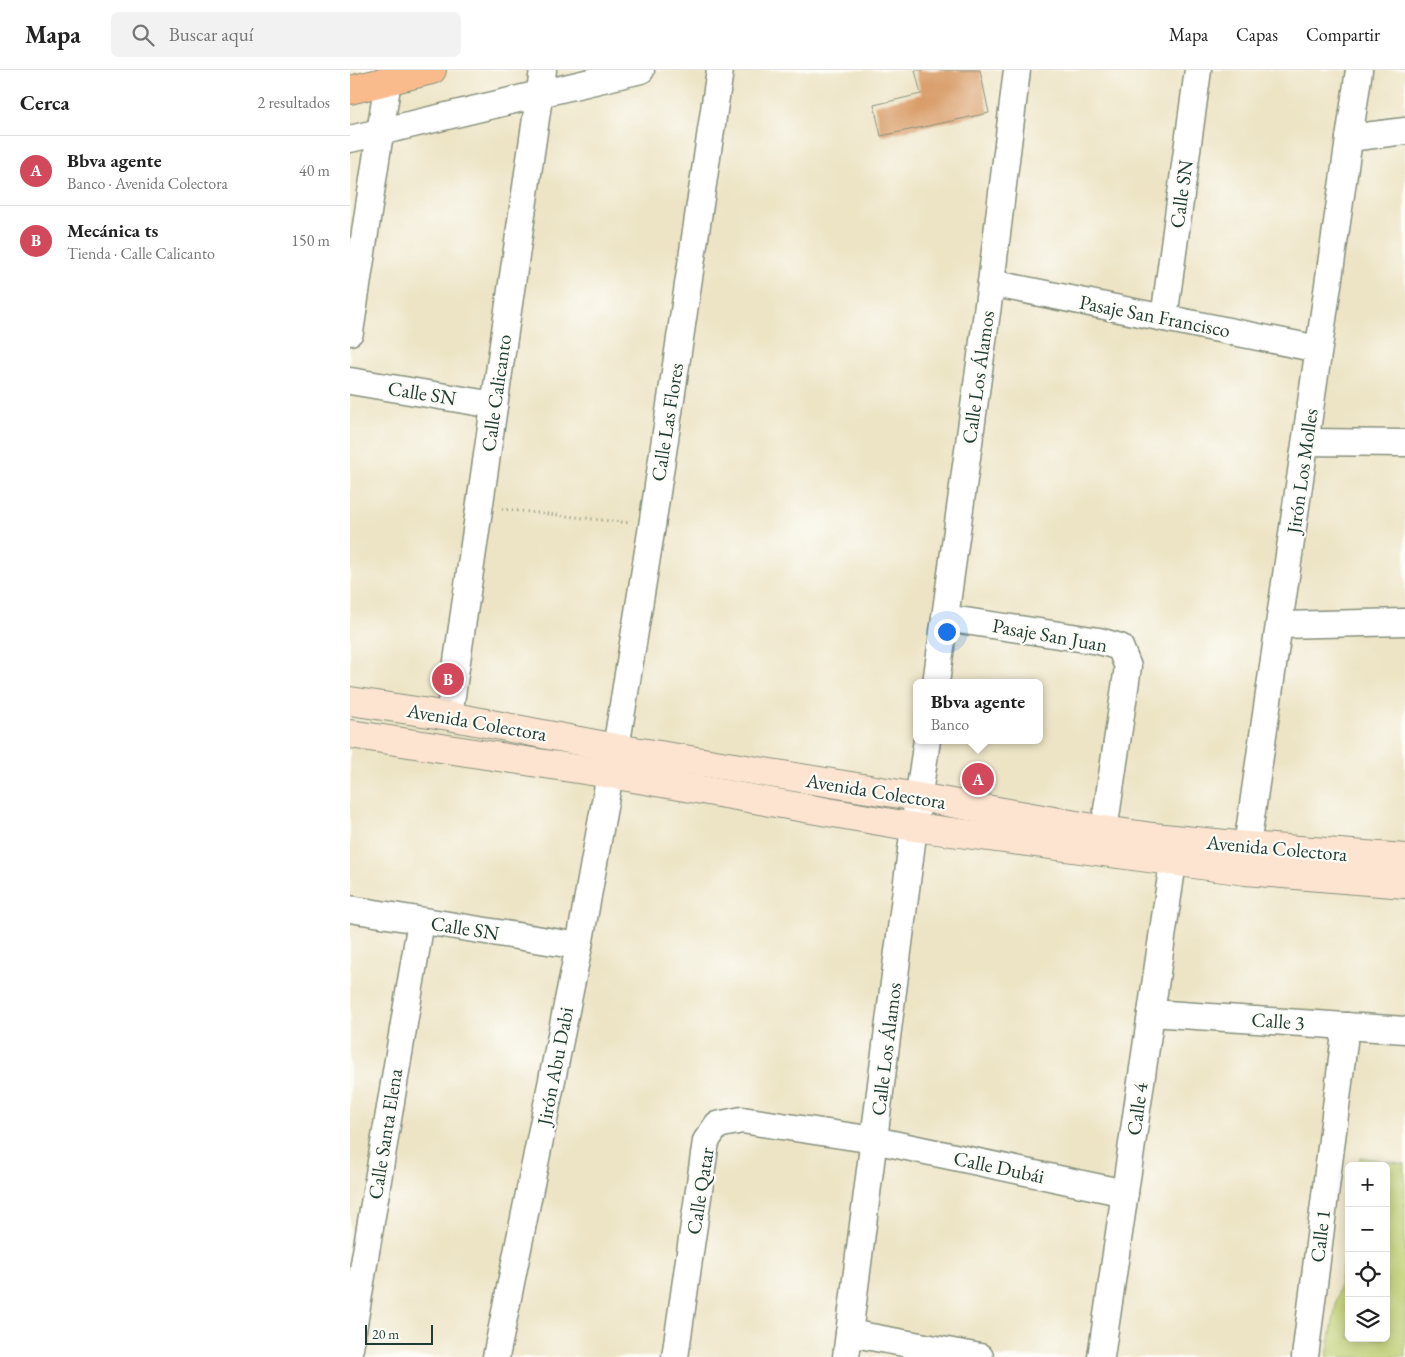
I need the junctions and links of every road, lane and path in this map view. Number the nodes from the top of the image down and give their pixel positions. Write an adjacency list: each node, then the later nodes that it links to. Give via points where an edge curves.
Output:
1 (432, 70): 7 (highway)
2 (641, 70): 8 (street)
3 (720, 70): 23 (street, Calle Las Flores)
4 (1017, 70): 14 (street, Calle Los Álamos)
5 (1198, 70): 15 (street, Calle SN)
6 (1359, 70): 12 (street, Jirón Los Molles)
7 (388, 80): 9 (highway); 10 (street)
8 (541, 82): 10 (street); 19 (street, Calle Calicanto)
9 (350, 90)
10 (380, 131): 13 (street); 16 (street)
11 (1405, 131): 12 (street)
12 (1349, 138): 17 (street, Jirón Los Molles)
13 (350, 139)
14 (991, 283): 15 (street, Pasaje San Francisco); 24 (street, Calle Los Álamos)
15 (1164, 318): 17 (street, Pasaje San Francisco)
16 (350, 332)
17 (1318, 350): 20 (street, Jirón Los Molles)
18 (350, 381): 19 (street, Calle SN)
19 (494, 404): 22 (street, Calle Calicanto)
20 (1306, 442): 21 (street); 26 (street, Jirón Los Molles)
21 (1405, 443)
22 (479, 507): 23 (path); 29 (street, Calle Calicanto)
23 (652, 526): 32 (street, Calle Las Flores)
24 (945, 618): 27 (street, Calle Los Álamos); 36 (street, Pasaje San Juan, via 1120,647 1128,667)
25 (1405, 622): 26 (street)
26 (1280, 624): 38 (street, Jirón Los Molles)
27 (937, 679)
28 (350, 701): 29 (street, Avenida Colectora)
29 (449, 716): 32 (street, Avenida Colectora)
30 (350, 734): 33 (street, Avenida Colectora)
31 (926, 744): 34 (street, Calle Los Álamos)
32 (616, 748): 33 (street, Calle Las Flores); 34 (street, Avenida Colectora)
33 (610, 774): 35 (street, Avenida Colectora); 43 (street, Jirón Abu Dabi)
34 (918, 797): 35 (street, Calle Los Álamos); 36 (street, Avenida Colectora)
35 (914, 827): 39 (street, Avenida Colectora); 47 (street, Calle Los Álamos)
36 (1104, 830): 38 (street, Avenida Colectora, via 1153,837)
37 (1405, 858): 38 (street, Avenida Colectora)
38 (1246, 859): 39 (street, Avenida Colectora); 40 (street, Avenida Colectora)
39 (1173, 862): 44 (street, Calle 4)
40 (1405, 884)
41 (350, 909): 42 (street, Calle SN)
42 (421, 921): 43 (street, Calle SN); 50 (street, Calle Santa Elena)
43 (580, 946): 52 (street, Jirón Abu Dabi)
44 (1151, 1013): 45 (street, Calle 3); 48 (street, Calle 4)
45 (1346, 1026): 46 (street, Calle 3); 55 (street, Calle 1)
46 (1405, 1030)
47 (874, 1140): 48 (street, Calle Dubái); 49 (street, Calle Los Álamos); 53 (street, Calle Qatar, via 742,1120 717,1125 706,1141 703,1156)
48 (1125, 1193): 51 (street, Calle 4)
49 (847, 1345): 54 (street)
50 (350, 1348)
51 (1107, 1356)
52 (496, 1357)
53 (675, 1357)
54 (980, 1357)
55 (1305, 1357)

